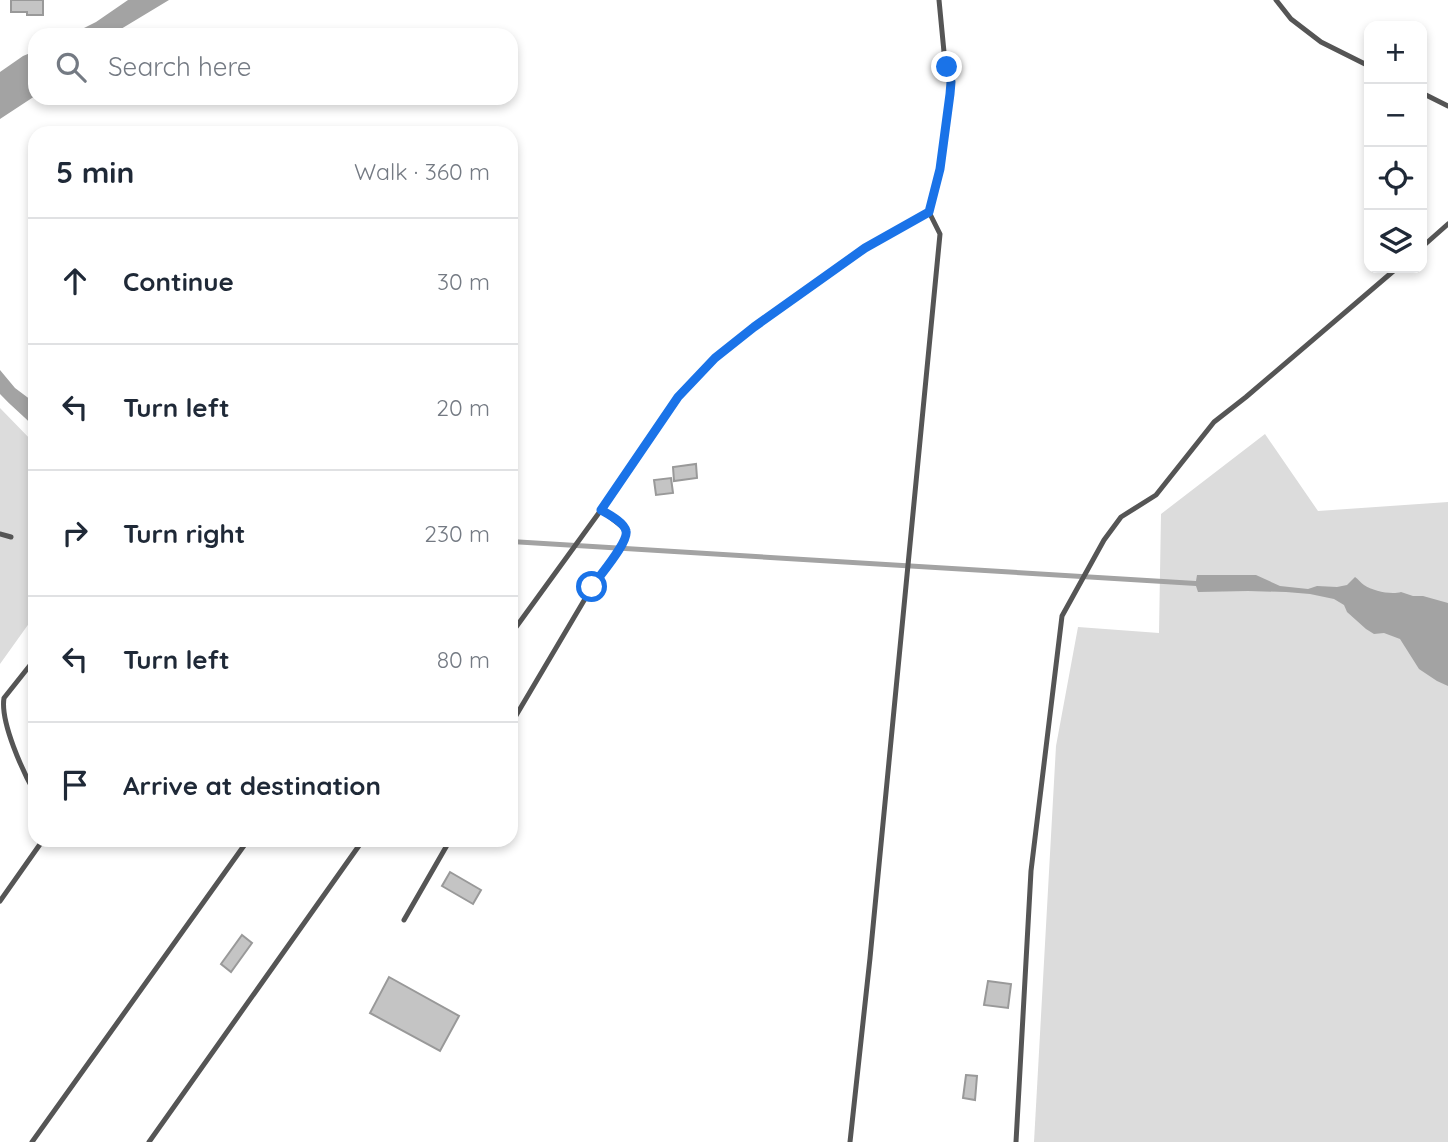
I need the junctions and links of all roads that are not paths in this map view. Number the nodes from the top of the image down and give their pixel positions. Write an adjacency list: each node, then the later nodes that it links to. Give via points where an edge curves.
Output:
1 (939, 0): 6 (lane, via 951,82 940,169)
2 (1276, 0): 3 (lane, via 1291,19 1321,41)
3 (1364, 63)
4 (1427, 96): 5 (lane)
5 (1448, 106)
6 (929, 212): 10 (lane, via 865,248 715,358 678,397); 25 (lane, via 940,234)
7 (1448, 224): 8 (lane)
8 (1427, 243)
9 (1391, 273): 26 (lane, via 1214,422 1156,495 1121,517 1062,616 1031,871)
10 (601, 510): 13 (lane); 15 (lane, via 624,528 624,541)
11 (0, 534): 12 (lane)
12 (11, 537)
13 (518, 624)
14 (28, 668): 16 (lane, via 2,705 15,757)
15 (518, 712)
16 (28, 780)
17 (38, 847): 21 (lane)
18 (243, 847): 23 (lane)
19 (358, 847): 24 (lane)
20 (446, 847): 22 (lane)
21 (0, 901)
22 (404, 920)
23 (32, 1142)
24 (149, 1142)
25 (850, 1142)
26 (1016, 1142)

